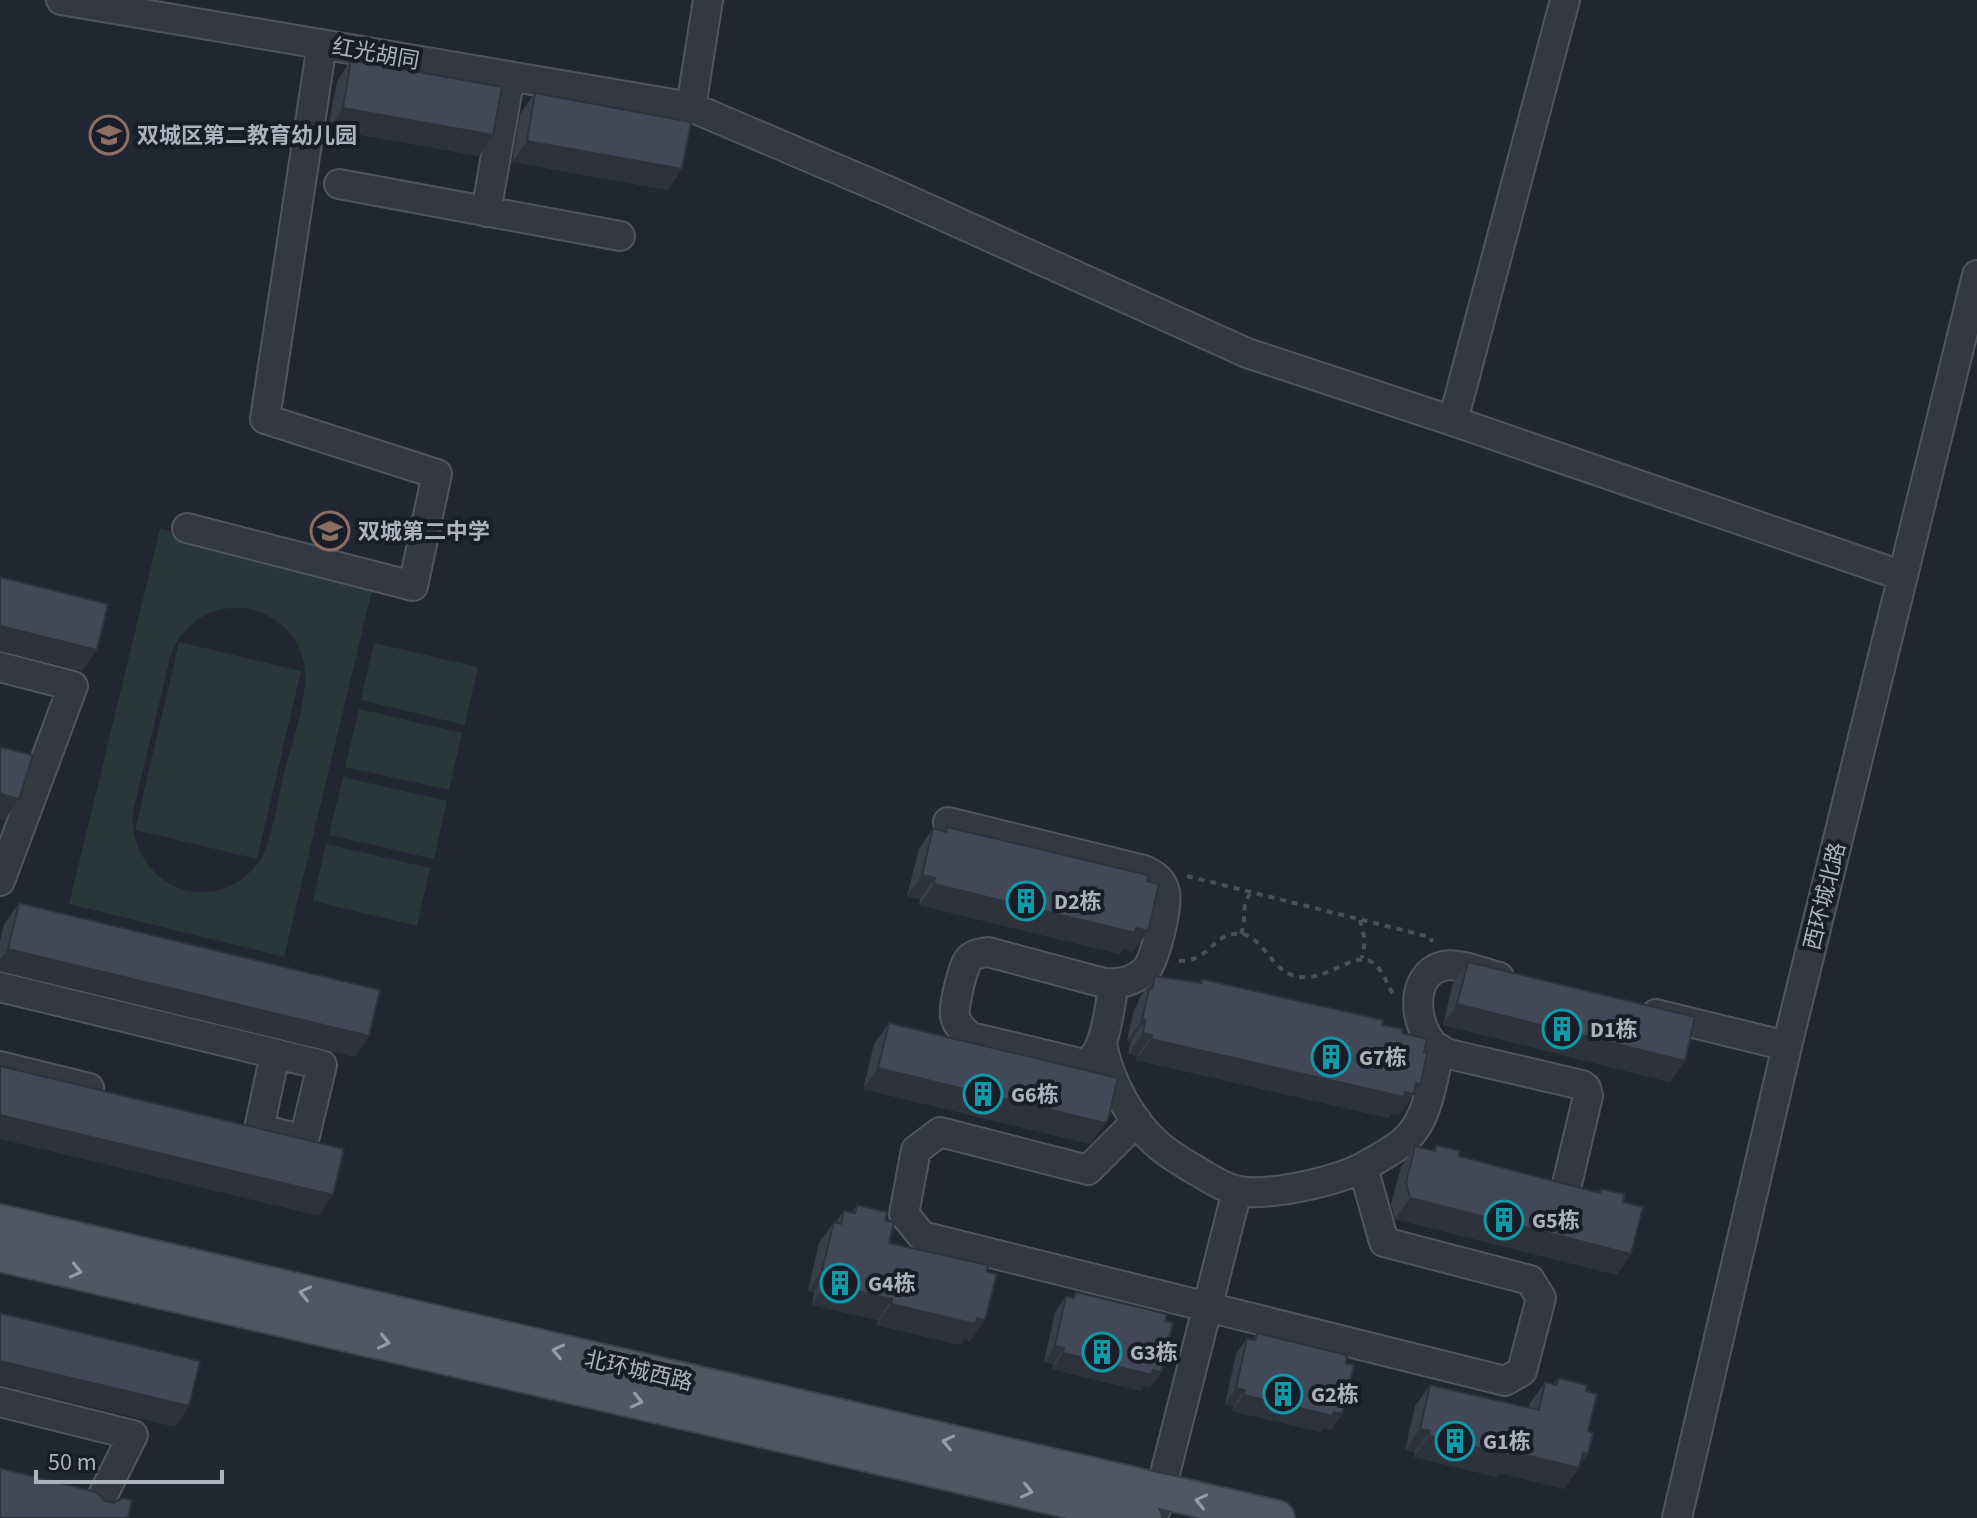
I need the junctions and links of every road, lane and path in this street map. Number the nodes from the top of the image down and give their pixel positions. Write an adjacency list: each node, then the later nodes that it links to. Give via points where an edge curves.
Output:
1 (61, 0): 4 (street, 红光胡同)
2 (708, 0): 6 (street)
3 (1565, 0): 11 (street)
4 (322, 44): 5 (street, 红光胡同); 12 (street, via 265,419 437,474 413,586)
5 (510, 76): 6 (street, 红光胡同); 8 (street)
6 (691, 107): 11 (street, 红光胡同, via 1247,353)
7 (339, 184): 8 (street)
8 (486, 212): 9 (street)
9 (620, 236)
10 (1977, 275): 13 (street, 西环城北路)
11 (1453, 421): 13 (street, 红光胡同)
12 (187, 528)
13 (1903, 576): 33 (street, 西环城北路)
14 (0, 667): 16 (street, via 73,686)
15 (15, 754): 16 (street)
16 (44, 761): 18 (street)
17 (948, 822): 20 (street, via 1144,870)
18 (9, 832): 19 (street)
19 (0, 881)
20 (1162, 884): 21 (path, via 1177,873); 25 (street, via 1165,908)
21 (1251, 892): 22 (path); 23 (path, via 1243,906)
22 (1360, 920): 24 (path); 26 (path, via 1430,937)
23 (1241, 934): 24 (path, via 1254,939 1294,977 1322,975); 25 (path, via 1225,937 1200,957)
24 (1362, 958): 31 (path, via 1375,964 1400,1004)
25 (1152, 960): 28 (street, via 1147,970 1122,985)
26 (1442, 966): 27 (street); 31 (street, via 1423,983)
27 (1527, 983)
28 (1114, 984): 32 (street); 32 (street, via 979,953 966,964 955,1008 959,1025 971,1037 1074,1063 1092,1061)
29 (0, 987): 35 (street)
30 (1634, 1009): 33 (street)
31 (1419, 1016): 34 (street, via 1425,1033)
32 (1102, 1044): 39 (street)
33 (1787, 1046): 51 (street, 西环城北路)
34 (1440, 1049): 41 (street, via 1425,1108 1412,1133); 42 (street, via 1586,1088)
35 (275, 1054): 40 (street); 40 (street, via 322,1065 304,1140)
36 (0, 1066): 37 (street)
37 (122, 1096)
38 (228, 1121): 40 (street)
39 (1137, 1121): 43 (street, via 1179,1160); 46 (street, via 1088,1170 940,1132 916,1150 904,1214 922,1236)
40 (259, 1129)
41 (1363, 1167): 43 (street, via 1316,1185); 46 (street, via 1384,1242 1530,1280 1541,1298 1522,1371 1505,1381)
42 (1566, 1188)
43 (1237, 1191): 46 (street)
44 (0, 1222): 49 (main road, 北环城西路, one-way to 44)
45 (0, 1254): 49 (main road, 北环城西路, one-way to 49)
46 (1207, 1307): 49 (street)
47 (0, 1402): 48 (street, via 133,1435)
48 (97, 1507)
49 (1153, 1509): 50 (main road, 北环城西路, one-way to 49)
50 (1277, 1518)
51 (1677, 1518)

